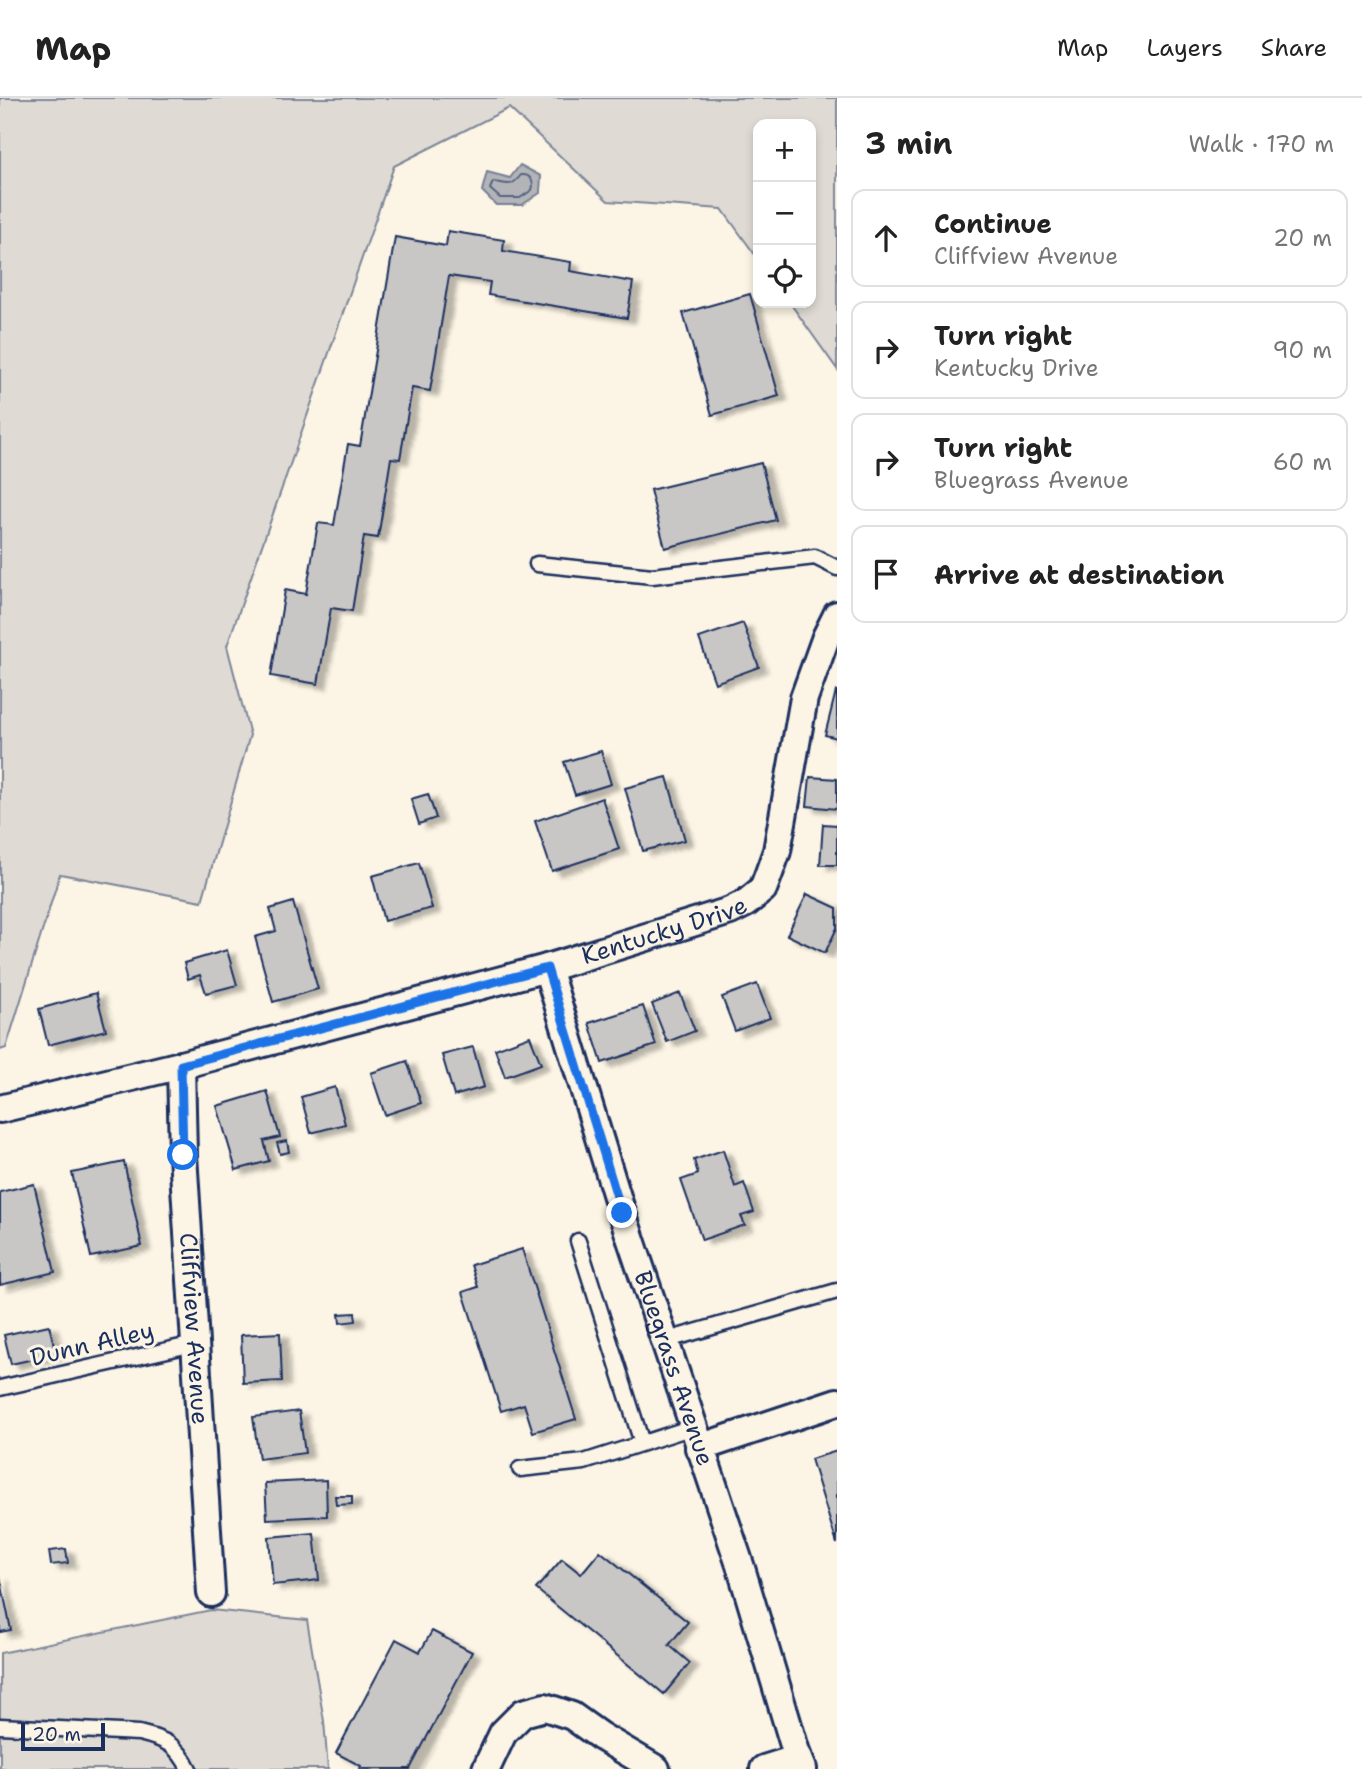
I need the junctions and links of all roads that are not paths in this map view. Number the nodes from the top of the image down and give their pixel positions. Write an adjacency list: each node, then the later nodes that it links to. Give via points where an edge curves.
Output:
1 (537, 564): 2 (lane, via 652,576 815,557)
2 (837, 568)
3 (837, 615): 4 (street, Kentucky Drive, via 804,698 777,851 763,889 730,911)
4 (547, 968): 5 (street, Kentucky Drive); 9 (street, Bluegrass Avenue)
5 (181, 1065): 6 (street, Kentucky Drive); 10 (street, Cliffview Avenue)
6 (0, 1109)
7 (578, 1241): 14 (lane)
8 (837, 1291): 9 (lane)
9 (664, 1341): 13 (street, Bluegrass Avenue)
10 (194, 1344): 11 (lane, Dunn Alley); 16 (street, Cliffview Avenue)
11 (0, 1388)
12 (837, 1402): 13 (street)
13 (696, 1437): 14 (lane); 18 (street, Bluegrass Avenue)
14 (642, 1443): 15 (lane, via 584,1462)
15 (520, 1469)
16 (211, 1593)
17 (0, 1726): 19 (lane, via 161,1738 175,1747)
18 (801, 1763): 22 (street)
19 (189, 1769)
20 (486, 1769): 21 (street, via 503,1733 523,1713 545,1707 572,1716)
21 (656, 1769)
22 (764, 1769)

